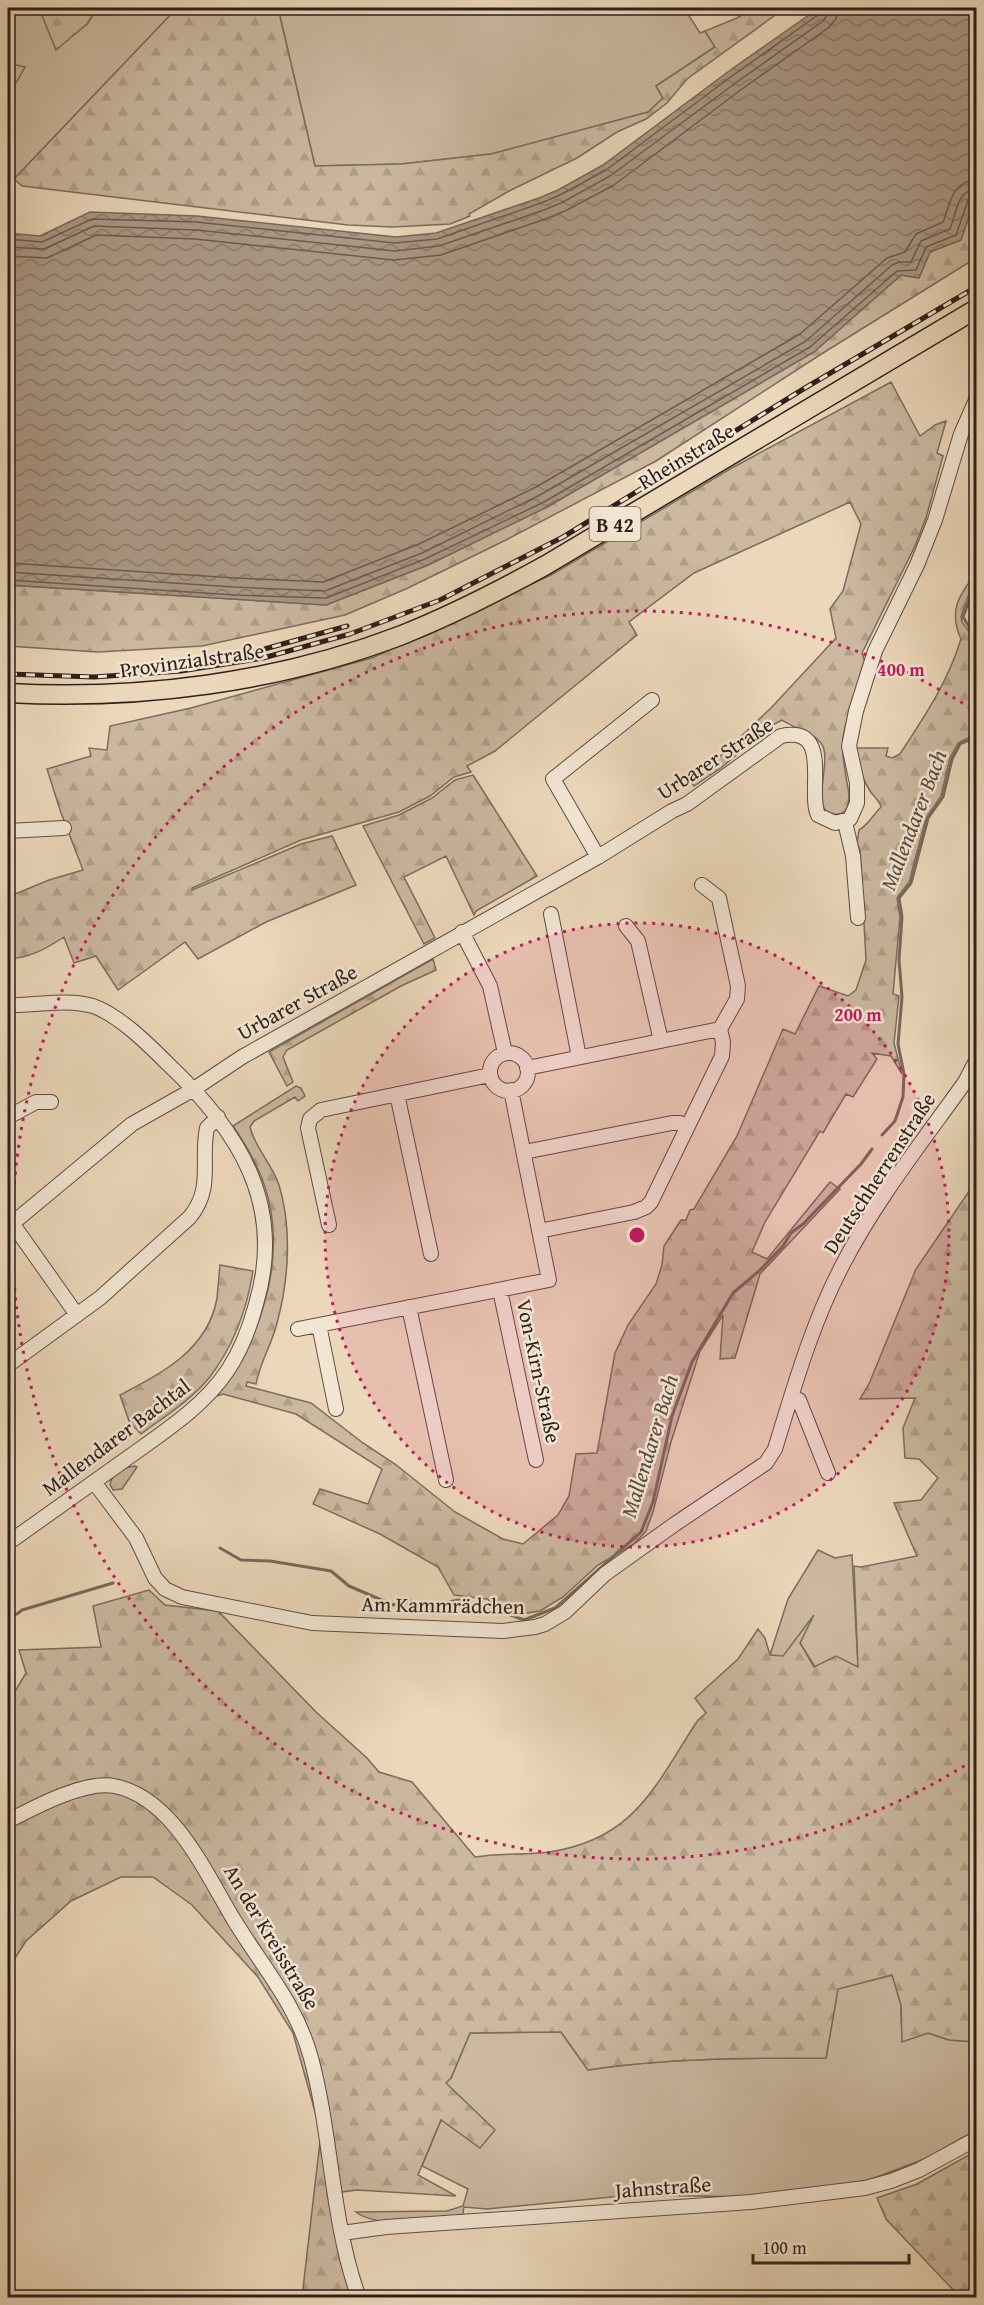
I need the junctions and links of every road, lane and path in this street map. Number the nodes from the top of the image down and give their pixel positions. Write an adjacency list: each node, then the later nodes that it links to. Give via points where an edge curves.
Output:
1 (976, 309): 3 (main road, Rheinstraße / B 42, via 546,565 458,610)
2 (976, 400): 6 (street, via 926,543 875,651 851,734 849,746 857,803 853,816)
3 (379, 643): 4 (main road, Provinzialstraße / B 42, via 271,673 200,686 73,695)
4 (8, 693)
5 (652, 700): 9 (street, via 553,779)
6 (845, 822): 9 (street, Urbarer Straße, via 829,822 818,815 813,749 799,735 787,735 777,738 687,804); 12 (street, via 854,856)
7 (64, 828): 8 (street)
8 (8, 831)
9 (598, 857): 14 (street, Urbarer Straße)
10 (702, 885): 16 (street, via 719,898 738,986 737,999)
11 (551, 914): 19 (street)
12 (858, 918)
13 (626, 926): 17 (street, via 638,941)
14 (462, 933): 18 (street, via 490,986); 23 (street, Urbarer Straße, via 242,1057)
15 (8, 1005): 23 (street, Mallendarer Bachtal, via 71,1003 101,1009)
16 (720, 1029): 17 (street); 29 (street, via 722,1056)
17 (661, 1041): 19 (street)
18 (505, 1053): 21 (street, via 517,1055); 22 (street, via 495,1059)
19 (579, 1057): 21 (street)
20 (976, 1061): 41 (street, Deutschherrenstraße, via 852,1248 818,1319)
21 (527, 1068): 24 (street, via 522,1085)
22 (490, 1075): 24 (street, via 500,1089); 25 (street)
23 (194, 1089): 28 (street, Mallendarer Bachtal); 31 (street, Urbarer Straße, via 132,1124)
24 (512, 1090): 30 (street)
25 (397, 1094): 32 (street, via 321,1110 310,1119 308,1128); 34 (street)
26 (51, 1102): 27 (street, via 36,1102)
27 (8, 1117)
28 (219, 1117): 37 (street, via 207,1128 205,1184 195,1210 121,1280); 46 (street, Mallendarer Bachtal, via 247,1163 262,1209 264,1263 253,1316 238,1354 205,1398)
29 (687, 1127): 30 (street, via 672,1123); 33 (street, via 646,1207)
30 (524, 1152): 33 (street)
31 (10, 1225): 37 (street)
32 (329, 1226)
33 (539, 1231): 35 (street, via 549,1280)
34 (431, 1254)
35 (500, 1290): 36 (street); 43 (street, Von-Kirn-Straße)
36 (409, 1307): 38 (street); 45 (street)
37 (77, 1315): 40 (street)
38 (319, 1325): 39 (street); 42 (street)
39 (298, 1329)
40 (8, 1365)
41 (791, 1398): 44 (street, via 799,1400); 46 (street, Am Kammrädchen, via 775,1449 766,1463 605,1574 560,1616 519,1630 312,1623 182,1597 165,1589 156,1578 136,1538)
42 (336, 1409)
43 (536, 1460)
44 (828, 1473)
45 (446, 1480)
46 (94, 1482): 47 (street, Mallendarer Bachtal)
47 (8, 1543)
48 (8, 1821): 50 (street, An der Kreisstraße, via 85,1788 108,1785 126,1789 150,1803 193,1847 302,2027 322,2104)
49 (976, 2139): 50 (street, Jahnstraße, via 919,2170 865,2188 751,2202)
50 (342, 2233): 51 (street, An der Kreisstraße)
51 (358, 2298)

